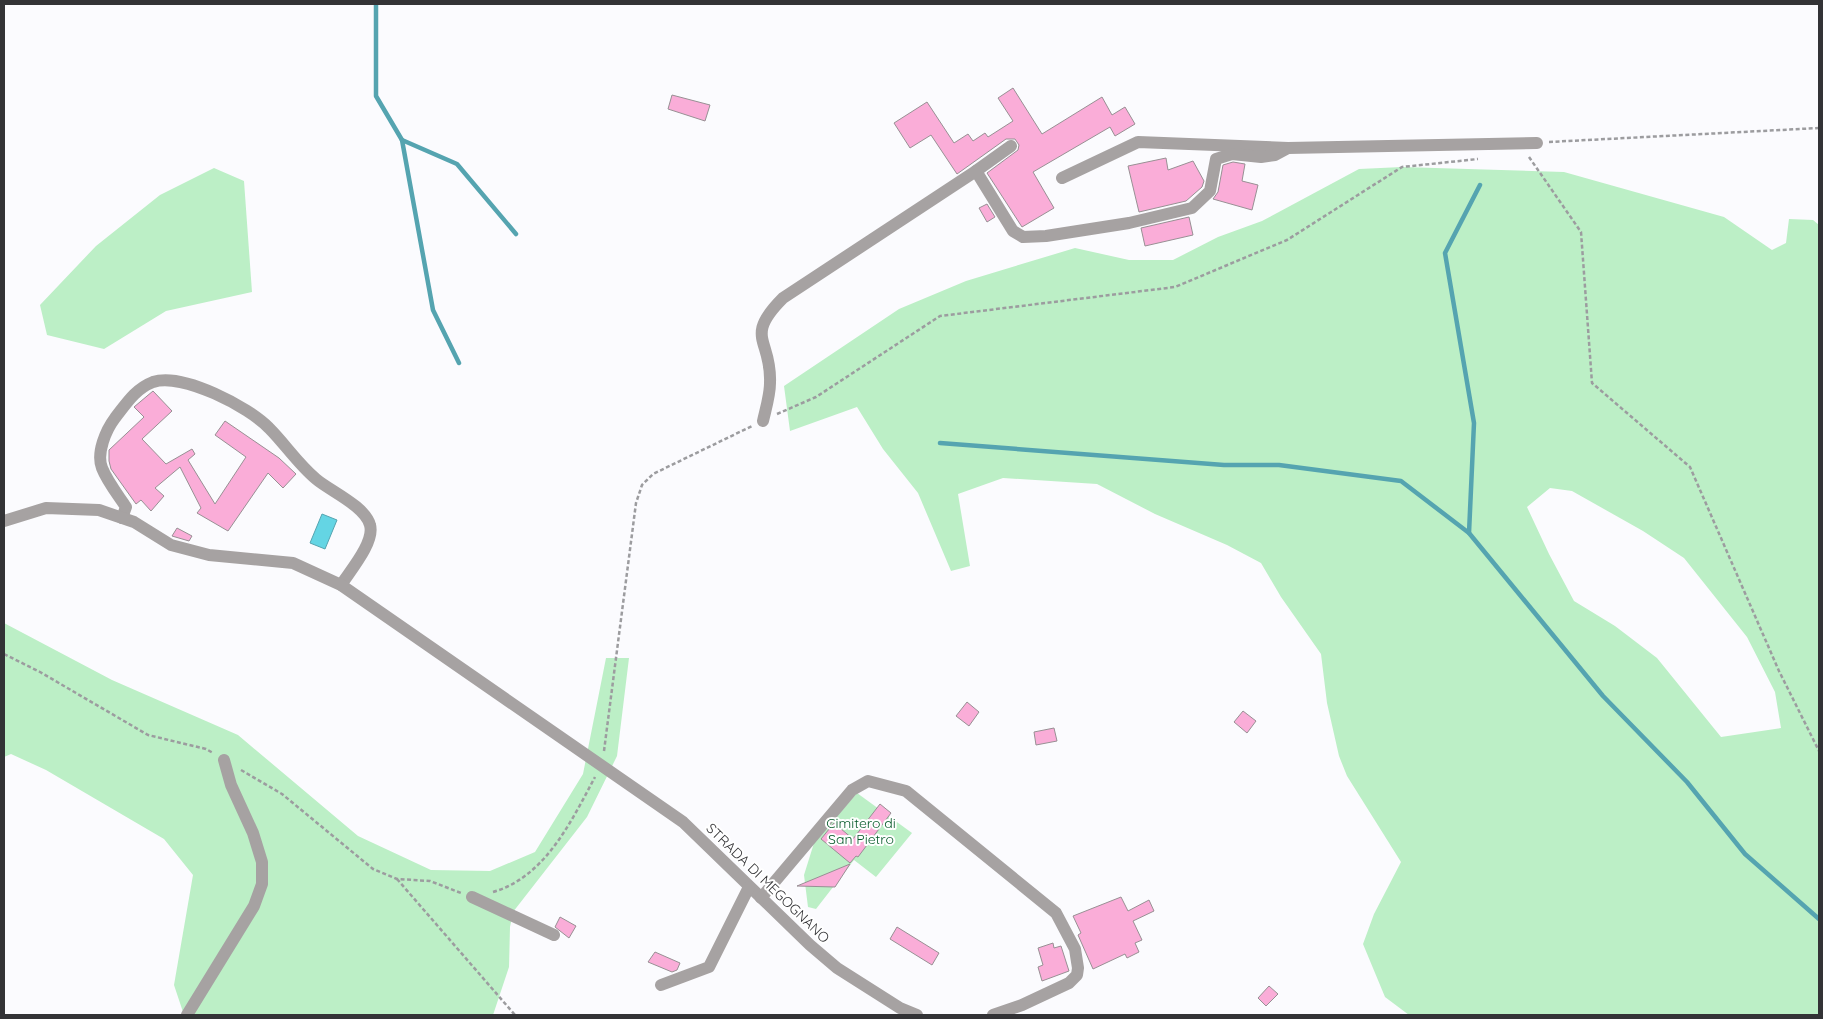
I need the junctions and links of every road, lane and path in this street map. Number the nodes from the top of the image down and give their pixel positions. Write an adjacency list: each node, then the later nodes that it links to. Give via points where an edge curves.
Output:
1 (1819, 128): 2 (path)
2 (1537, 143): 4 (street); 13 (path, via 1526,154 1581,232 1592,383 1690,467 1779,671)
3 (1011, 146): 6 (street)
4 (1288, 148): 6 (street, via 1275,155 1232,154 1216,159 1210,191 1192,208 1129,223 1046,236 1023,237 1013,231); 7 (street, via 1138,142)
5 (1479, 159): 8 (path, via 1402,167 1287,240 1175,287 940,316 816,397)
6 (976, 171): 8 (street, via 783,298 768,313 760,328 770,381)
7 (1062, 178)
8 (763, 421): 15 (path, via 653,474 642,485 636,503)
9 (122, 518): 10 (street, STRADA DI MEGOGNANO, via 99,510 46,508); 11 (street, STRADA DI MEGOGNANO, via 170,544 209,554 293,563); 11 (street, via 126,507 101,467 102,444 112,422 135,393 153,382 173,379 197,386 268,426 315,478 361,511 370,525 369,542)
10 (4, 521)
11 (341, 585): 15 (street, STRADA DI MEGOGNANO)
12 (4, 654): 14 (path, via 148,735 206,749)
13 (1819, 751)
14 (224, 760): 16 (path, via 282,794 374,869); 22 (street, via 262,862 262,884 254,906)
15 (602, 764): 17 (street, STRADA DI MEGOGNANO, via 683,822); 18 (path, via 543,862 521,880 495,892)
16 (397, 879): 18 (path, via 430,881); 23 (path)
17 (749, 886): 19 (street, STRADA DI MEGOGNANO); 21 (street, via 709,967)
18 (472, 897): 20 (street)
19 (761, 898): 24 (street, STRADA DI MEGOGNANO, via 837,968 900,1008); 25 (street, via 852,790 868,781 906,790 1056,913 1075,949 1077,975 1069,983)
20 (554, 935)
21 (660, 985)
22 (187, 1015)
23 (515, 1015)
24 (918, 1015)
25 (992, 1015)

